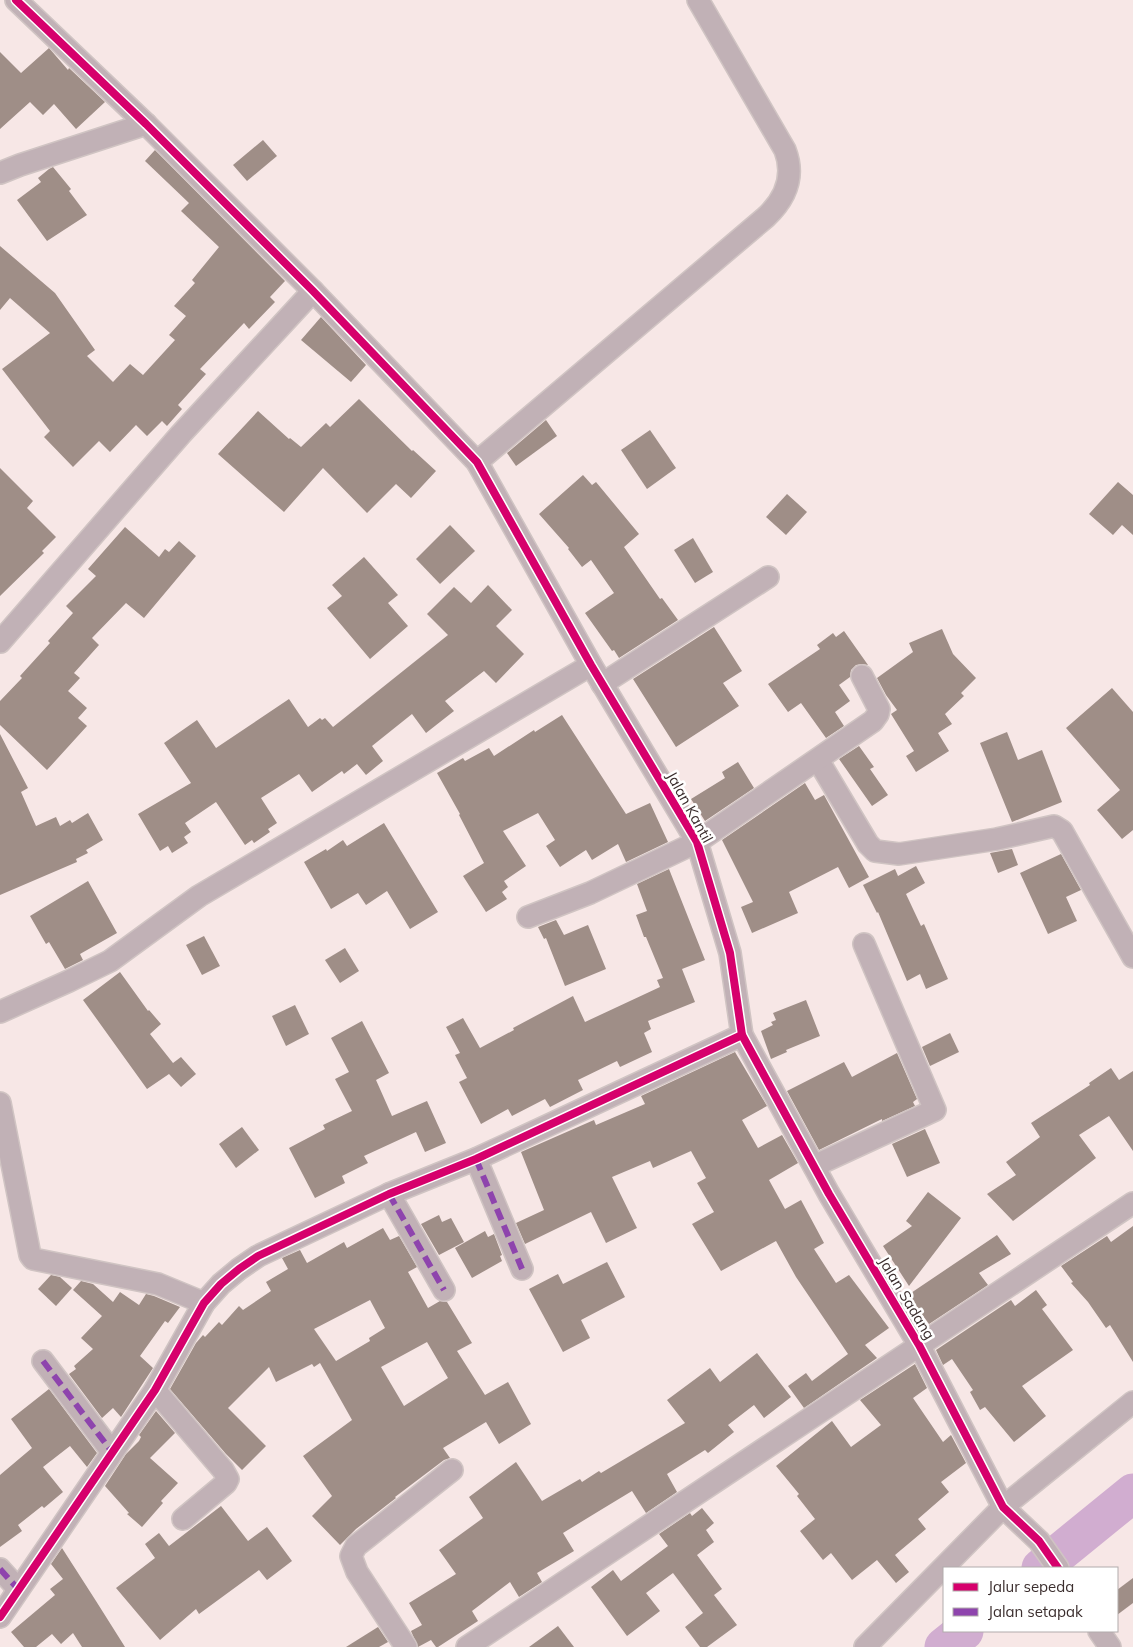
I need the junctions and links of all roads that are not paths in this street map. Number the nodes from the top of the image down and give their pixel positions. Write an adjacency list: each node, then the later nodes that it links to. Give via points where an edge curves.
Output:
1 (16, 0): 3 (street, Jalan Kantil)
2 (698, 0): 6 (street, via 785,150 789,177 782,199 766,217)
3 (146, 124): 4 (street); 5 (street, Jalan Kantil)
4 (0, 173)
5 (313, 291): 6 (street, Jalan Kantil); 8 (street, via 181,434)
6 (477, 462): 9 (street, Jalan Kantil)
7 (768, 577): 11 (street)
8 (0, 642)
9 (591, 665): 11 (street, Jalan Kantil); 17 (street, via 199,896 110,961)
10 (862, 676): 12 (street, via 879,709 878,714 874,721)
11 (602, 684): 13 (street, Jalan Kantil)
12 (818, 760): 13 (street); 16 (street, via 875,851 899,854 997,839 1054,826 1062,831)
13 (697, 842): 14 (street, via 590,893); 18 (street, Jalan Kantil, via 730,954)
14 (528, 917)
15 (864, 944): 21 (street, via 935,1110)
16 (1133, 956)
17 (0, 1012)
18 (742, 1035): 20 (street); 21 (street, Jalan Sadang)
19 (0, 1102): 26 (street, via 33,1259 158,1284)
20 (476, 1159): 22 (street); 24 (street)
21 (814, 1166): 27 (street, Jalan Sadang)
22 (389, 1194): 25 (street); 26 (street, via 258,1256 239,1268)
23 (1133, 1203): 27 (street)
24 (522, 1269)
25 (444, 1290)
26 (204, 1304): 29 (street)
27 (919, 1345): 33 (street, Jalan Sadang); 43 (street)
28 (43, 1361): 31 (street)
29 (155, 1390): 31 (street); 34 (street, via 228,1479)
30 (1133, 1402): 33 (street)
31 (112, 1452): 39 (street)
32 (452, 1470): 42 (street, via 356,1546 351,1556 357,1572)
33 (1003, 1507): 36 (street); 37 (street, Jalan Sadang, via 1039,1541)
34 (183, 1518)
35 (943, 1567): 44 (street)
36 (943, 1567)
37 (1057, 1567)
38 (0, 1569): 39 (street)
39 (18, 1589): 40 (street)
40 (0, 1617)
41 (1100, 1632): 45 (street)
42 (406, 1647)
43 (467, 1647)
44 (864, 1647)
45 (1110, 1647)

